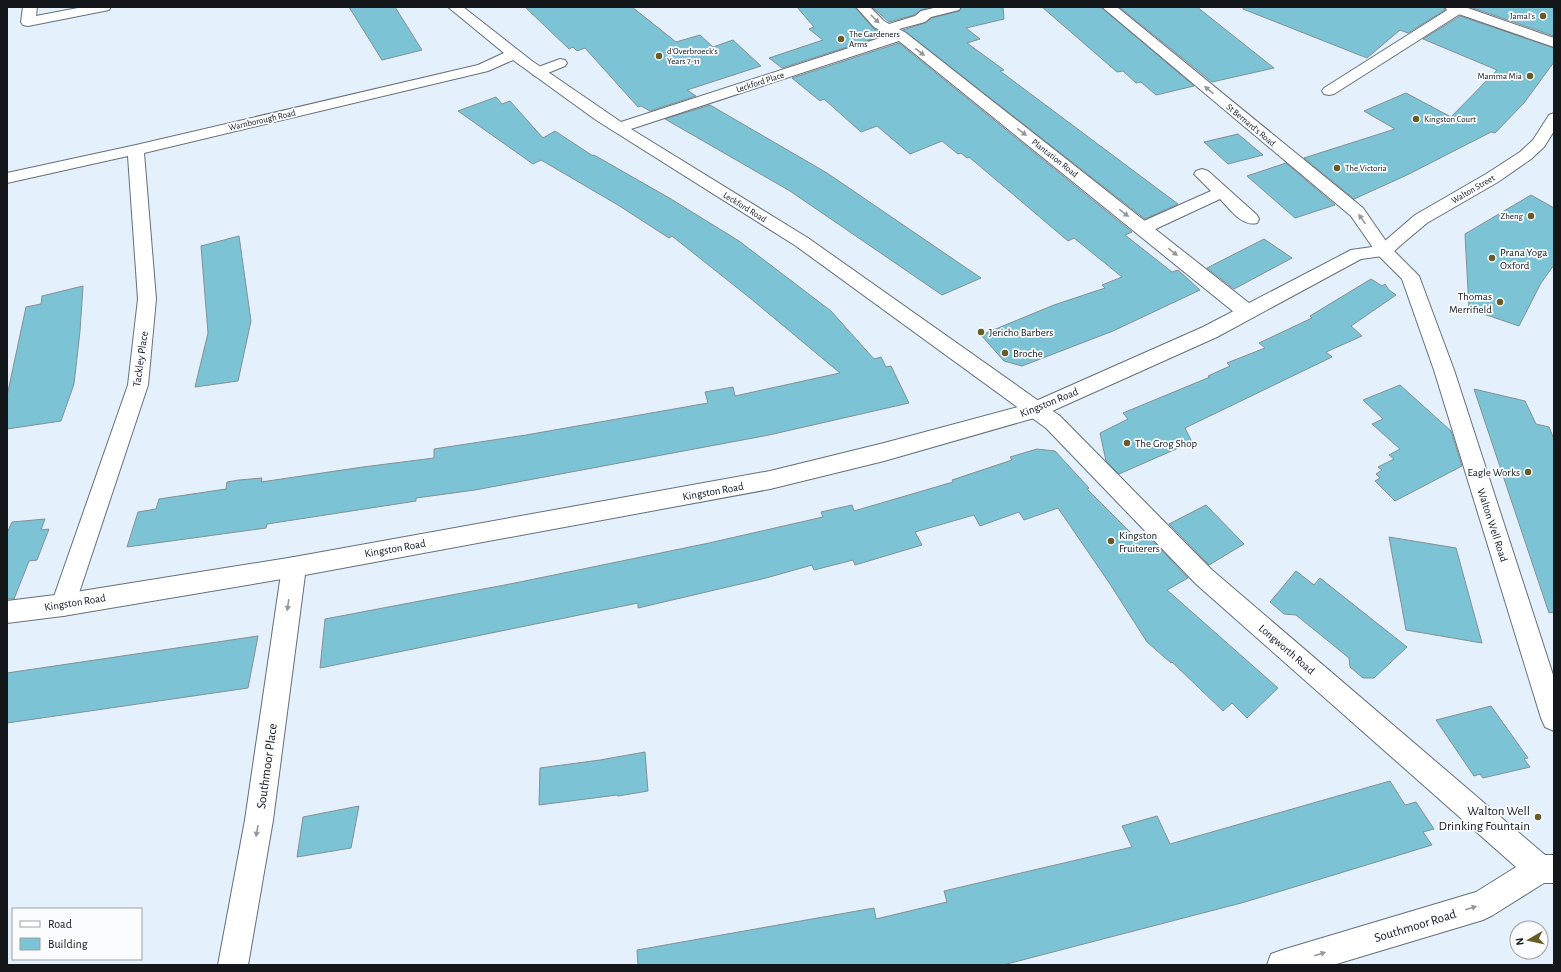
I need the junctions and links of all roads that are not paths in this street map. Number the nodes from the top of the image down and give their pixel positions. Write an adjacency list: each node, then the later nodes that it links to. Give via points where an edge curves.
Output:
1 (30, 7): 2 (street, via 28,22)
2 (104, 7)
3 (455, 7): 10 (street, Leckford Road)
4 (863, 7): 8 (street, Plantation Road, one-way to 8, via 880,24)
5 (954, 7): 8 (street, Leckford Place, via 926,14)
6 (1109, 7): 22 (street, St Bernard's Road, one-way to 6, via 1356,212)
7 (1455, 8): 9 (street); 13 (lane)
8 (895, 32): 15 (street, Leckford Place); 21 (street, Plantation Road, one-way to 21)
9 (1554, 43)
10 (514, 54): 12 (street, Leckford Road); 16 (street, Warnborough Road, via 483,68)
11 (560, 63): 12 (lane)
12 (538, 72): 15 (street, Leckford Road)
13 (1329, 91)
14 (1554, 118): 22 (street, Walton Street, via 1538,145 1526,156 1413,224)
15 (619, 128): 24 (street, Leckford Road, via 802,242)
16 (136, 150): 18 (street, Warnborough Road); 26 (street, Tackley Place, via 147,299 138,385)
17 (1202, 174): 19 (lane)
18 (7, 178)
19 (1223, 192): 20 (lane); 21 (lane)
20 (1251, 219)
21 (1143, 228): 23 (street, Plantation Road, one-way to 23)
22 (1384, 251): 23 (street, Kingston Road, via 1357,254); 28 (street, Walton Well Road, via 1410,276 1419,299 1444,370)
23 (1247, 312): 24 (street, Kingston Road, via 1210,332)
24 (1034, 410): 25 (street, Kingston Road, via 884,452 770,480); 29 (street, Longworth Road, via 1053,422 1204,577)
25 (294, 567): 26 (street, Kingston Road); 30 (street, Southmoor Place, one-way to 30, via 258,820)
26 (63, 605): 27 (street, Kingston Road)
27 (7, 612)
28 (1554, 718)
29 (1547, 869): 31 (street, Southmoor Road, one-way to 29, via 1483,905)
30 (233, 965)
31 (1282, 965)

